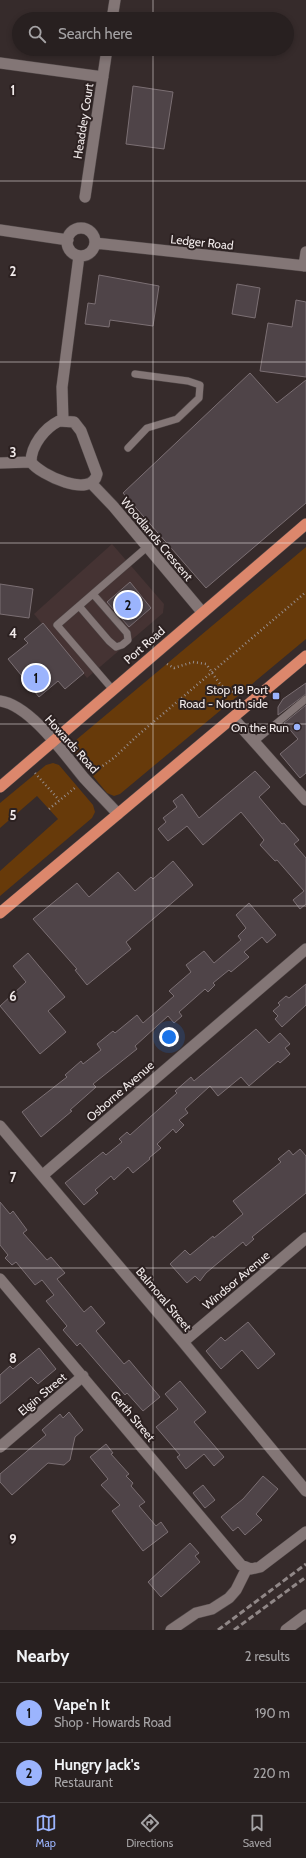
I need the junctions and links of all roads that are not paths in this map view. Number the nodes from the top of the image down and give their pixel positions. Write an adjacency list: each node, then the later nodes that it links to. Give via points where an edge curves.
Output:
1 (114, 0): 2 (street)
2 (113, 12)
3 (106, 56): 5 (street, Headdey Court)
4 (0, 63): 5 (street)
5 (103, 77): 6 (street, Headdey Court)
6 (85, 197)
7 (0, 230): 8 (street)
8 (68, 240): 9 (street, via 71,232 82,228 94,235); 11 (street, via 70,249)
9 (95, 243): 11 (street, via 90,253); 12 (street, Ledger Road)
10 (306, 252): 12 (street)
11 (79, 256): 14 (street, via 62,387)
12 (305, 266)
13 (135, 374): 15 (lane, via 200,385 199,398 178,419 147,428)
14 (63, 421): 16 (street, via 51,425 36,443); 18 (street, via 74,422 81,431 97,474 96,480)
15 (128, 448)
16 (31, 462): 17 (street); 18 (street, via 40,472 70,484)
17 (0, 463)
18 (91, 483): 20 (street, Woodlands Crescent)
19 (306, 524): 23 (highway, Port Road)
20 (147, 547): 21 (lane); 23 (street, Woodlands Crescent)
21 (93, 594): 22 (lane); 22 (lane, via 128,633 128,640 116,647)
22 (79, 606): 25 (lane, via 57,625)
23 (202, 612): 25 (highway, Port Road)
24 (306, 656): 28 (highway)
25 (112, 690): 29 (highway, Port Road)
26 (306, 699): 30 (lane)
27 (0, 701): 29 (street, Howards Road, via 16,706)
28 (233, 718): 30 (street); 33 (highway)
29 (54, 741): 31 (highway, Port Road); 33 (street, Howards Road)
30 (255, 741): 32 (street)
31 (0, 786)
32 (306, 800)
33 (118, 814): 34 (highway)
34 (0, 913)
35 (306, 949): 37 (street, Osborne Avenue)
36 (0, 1126): 37 (street, Balmoral Street)
37 (43, 1175): 40 (street, Balmoral Street)
38 (306, 1238): 40 (street, Windsor Avenue)
39 (0, 1279): 41 (street, Garth Street)
40 (183, 1342): 43 (street, Balmoral Street)
41 (83, 1376): 42 (street, Elgin Street); 45 (street, Garth Street, via 237,1561)
42 (0, 1447)
43 (306, 1491)
44 (306, 1532): 45 (street, via 260,1567)
45 (247, 1568): 47 (street, via 229,1598 212,1609 196,1613)
46 (306, 1615): 48 (street)
47 (171, 1630)
48 (286, 1630)

